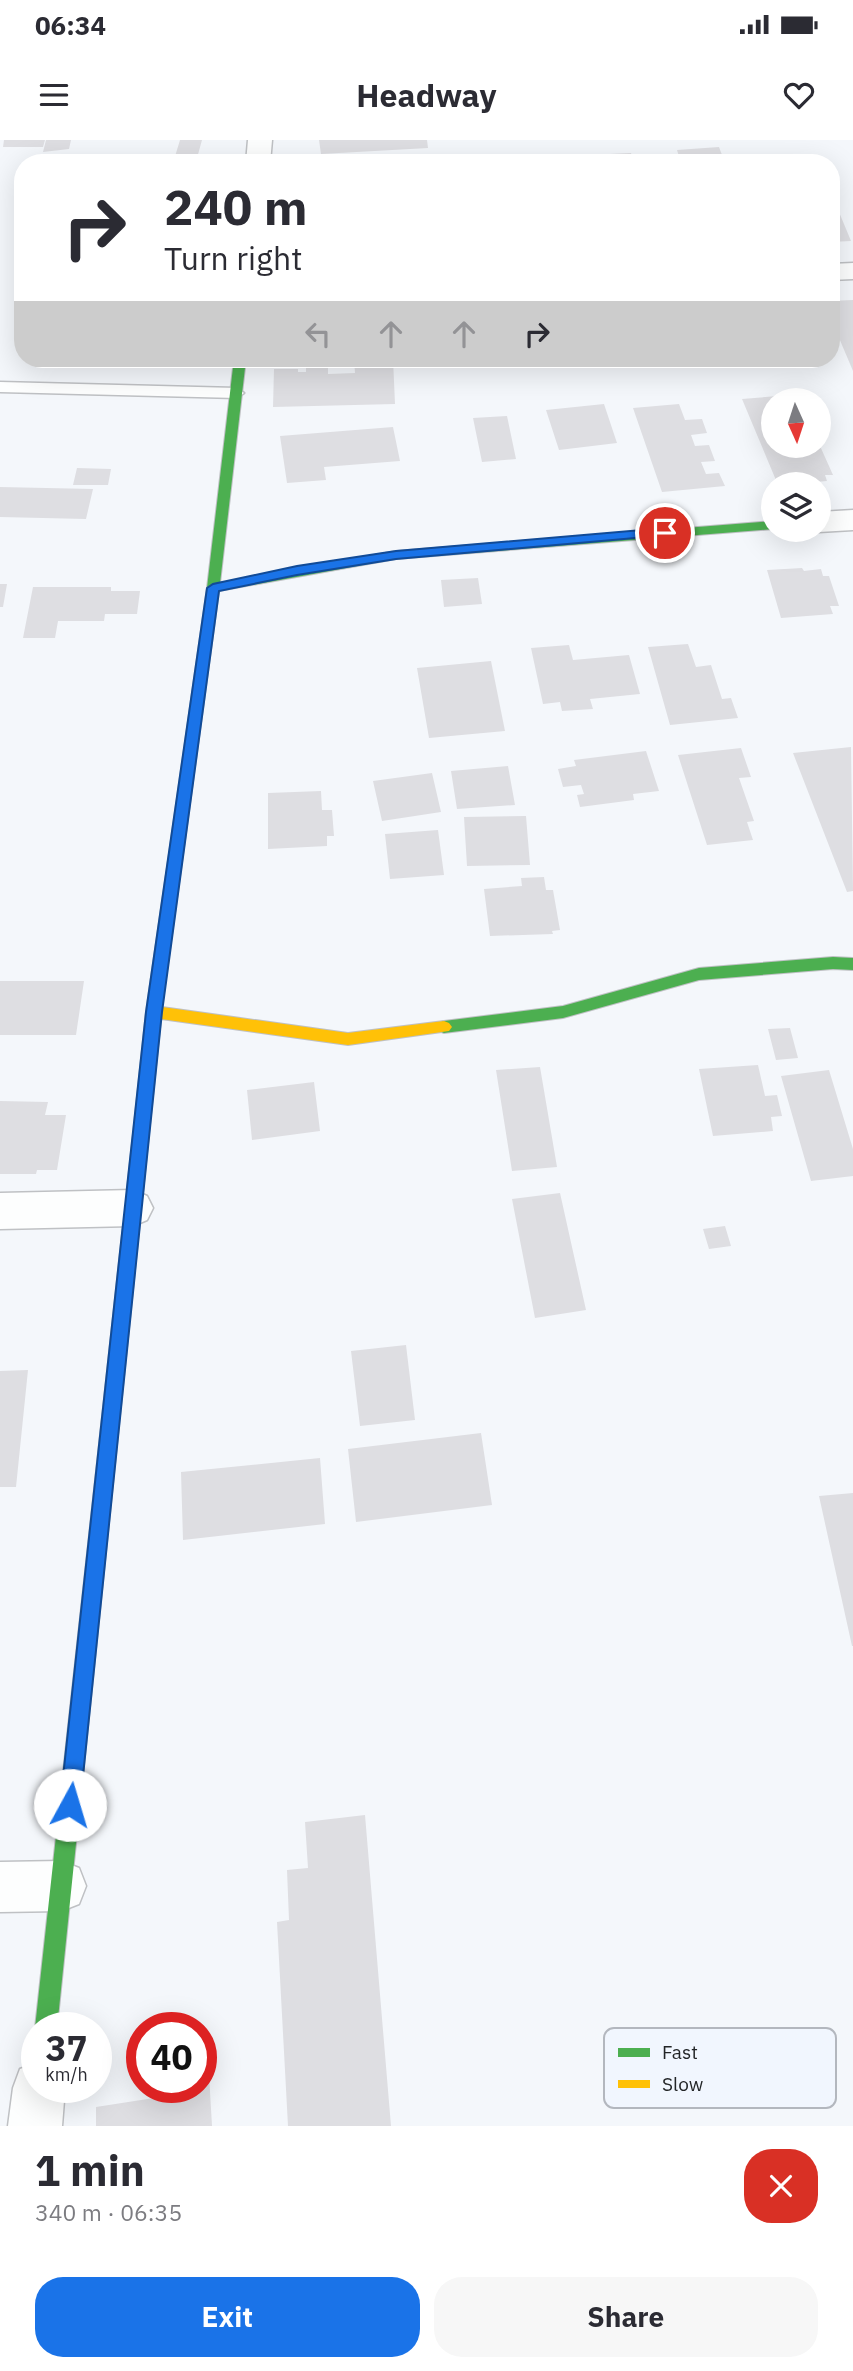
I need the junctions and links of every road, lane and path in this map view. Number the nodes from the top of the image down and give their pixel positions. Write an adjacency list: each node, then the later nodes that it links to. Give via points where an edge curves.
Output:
1 (239, 368): 3 (street)
2 (0, 387): 3 (lane)
3 (237, 393): 7 (street)
4 (853, 520): 5 (street)
5 (831, 521)
6 (761, 526): 7 (street, via 396,555)
7 (213, 588): 9 (street)
8 (853, 964): 9 (street, via 699,974 563,1012 348,1039)
9 (154, 1012): 10 (street)
10 (134, 1208): 11 (street); 12 (street)
11 (0, 1211)
12 (61, 1886): 13 (street); 14 (street)
13 (0, 1887)
14 (48, 2012)
15 (38, 2103): 16 (street)
16 (35, 2126)

